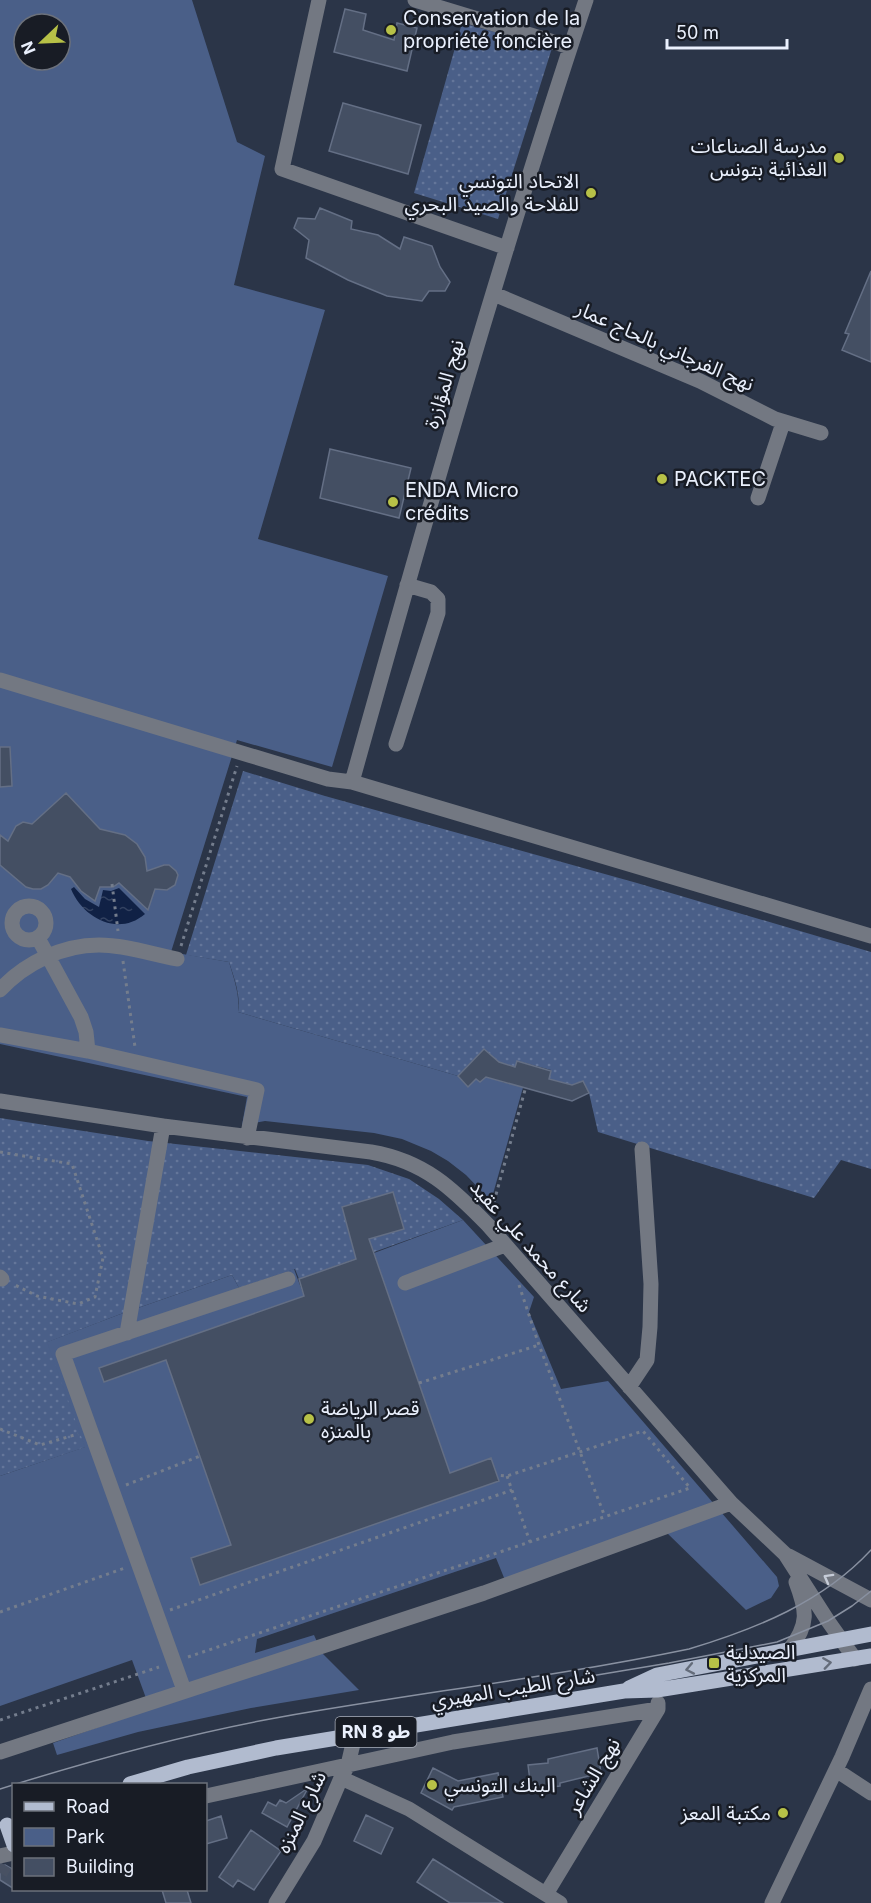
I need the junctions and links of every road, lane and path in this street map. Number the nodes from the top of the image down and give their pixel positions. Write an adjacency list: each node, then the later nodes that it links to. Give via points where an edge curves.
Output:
1 (319, 0): 5 (street, via 282,169)
2 (415, 0): 4 (street)
3 (586, 0): 4 (street, نهج المؤازرة)
4 (570, 47): 5 (street, نهج المؤازرة)
5 (507, 248): 6 (street, نهج المؤازرة)
6 (494, 294): 7 (street, نهج الفرجاني بالحاج عمار, via 700,381); 10 (street, نهج المؤازرة)
7 (783, 423): 8 (street, نهج الفرجاني بالحاج عمار); 9 (street)
8 (821, 433)
9 (758, 498)
10 (407, 585): 12 (street, via 431,592 438,599 438,613); 14 (street, نهج المؤازرة)
11 (0, 680): 13 (street)
12 (396, 744)
13 (242, 753): 14 (street, via 328,779); 20 (path)
14 (352, 782): 16 (street)
15 (112, 885): 18 (path)
16 (871, 936)
17 (38, 938): 19 (street)
18 (121, 947): 19 (street, via 76,947); 20 (street); 24 (path)
19 (48, 956): 21 (street, via 27,966); 23 (street, via 81,1017)
20 (177, 959)
21 (0, 990)
22 (0, 1035): 23 (street)
23 (88, 1051): 24 (street)
24 (137, 1063): 28 (street, via 257,1090)
25 (525, 1090): 31 (path)
26 (0, 1101): 27 (street, شارع محمد علي عقيد)
27 (163, 1126): 28 (street, شارع محمد علي عقيد); 37 (street)
28 (247, 1138): 31 (street, شارع محمد علي عقيد, via 371,1152 404,1160 456,1192)
29 (642, 1149): 40 (street, via 650,1327 647,1360)
30 (0, 1152): 33 (path, via 72,1164 104,1258 95,1297 78,1305 37,1296)
31 (488, 1225): 32 (street, شارع محمد علي عقيد)
32 (505, 1245): 36 (street); 40 (street, شارع محمد علي عقيد)
33 (1, 1278)
34 (288, 1278): 37 (street)
35 (516, 1278): 38 (path)
36 (405, 1283)
37 (127, 1332): 42 (street, via 63,1354)
38 (539, 1345): 39 (path); 43 (path)
39 (418, 1383)
40 (629, 1387): 49 (street, شارع محمد علي عقيد)
41 (0, 1429): 42 (path, via 40,1445)
42 (91, 1431): 47 (street)
43 (580, 1452): 46 (path); 50 (path); 50 (path, via 643,1431 690,1488)
44 (200, 1456): 47 (path)
45 (497, 1475): 46 (path)
46 (507, 1476): 48 (path)
47 (113, 1490): 53 (street)
48 (512, 1490): 51 (path); 56 (path)
49 (731, 1503): 52 (street, شارع محمد علي عقيد); 65 (street, via 484,1593)
50 (605, 1517): 51 (path)
51 (530, 1542): 62 (path)
52 (781, 1550): 54 (street, one-way to 52); 58 (street, شارع محمد علي عقيد); 59 (street, via 804,1603 802,1633)
53 (138, 1564): 55 (path); 56 (street)
54 (871, 1600)
55 (0, 1612)
56 (157, 1615): 62 (street)
57 (871, 1634): 58 (main road)
58 (841, 1640): 59 (main road); 61 (street, شارع محمد علي عقيد)
59 (790, 1649): 63 (main road, one-way to 63)
60 (871, 1656): 61 (main road, شارع الطيب المهيري / RN 8 طو)
61 (855, 1659): 63 (main road, شارع الطيب المهيري / RN 8 طو, one-way to 61)
62 (173, 1662): 65 (street); 68 (path)
63 (657, 1682): 66 (street); 69 (main road, شارع الطيب المهيري / RN 8 طو, via 624,1691)
64 (871, 1689): 71 (street)
65 (184, 1690): 70 (street)
66 (658, 1709): 72 (street, via 453,1742); 78 (street, نهج الشاعر)
67 (871, 1714): 71 (street)
68 (0, 1720)
69 (355, 1735): 72 (street, شارع المنزه); 73 (main road, شارع الطيب المهيري / RN 8 طو, via 188,1767)
70 (0, 1752)
71 (839, 1763): 74 (street); 81 (street)
72 (345, 1771): 75 (street); 78 (street); 79 (street, شارع المنزه, via 314,1841)
73 (136, 1783)
74 (871, 1793)
75 (207, 1796)
76 (7, 1825): 77 (main road)
77 (12, 1839)
78 (546, 1894): 80 (street)
79 (276, 1903)
80 (560, 1903)
81 (772, 1903)

